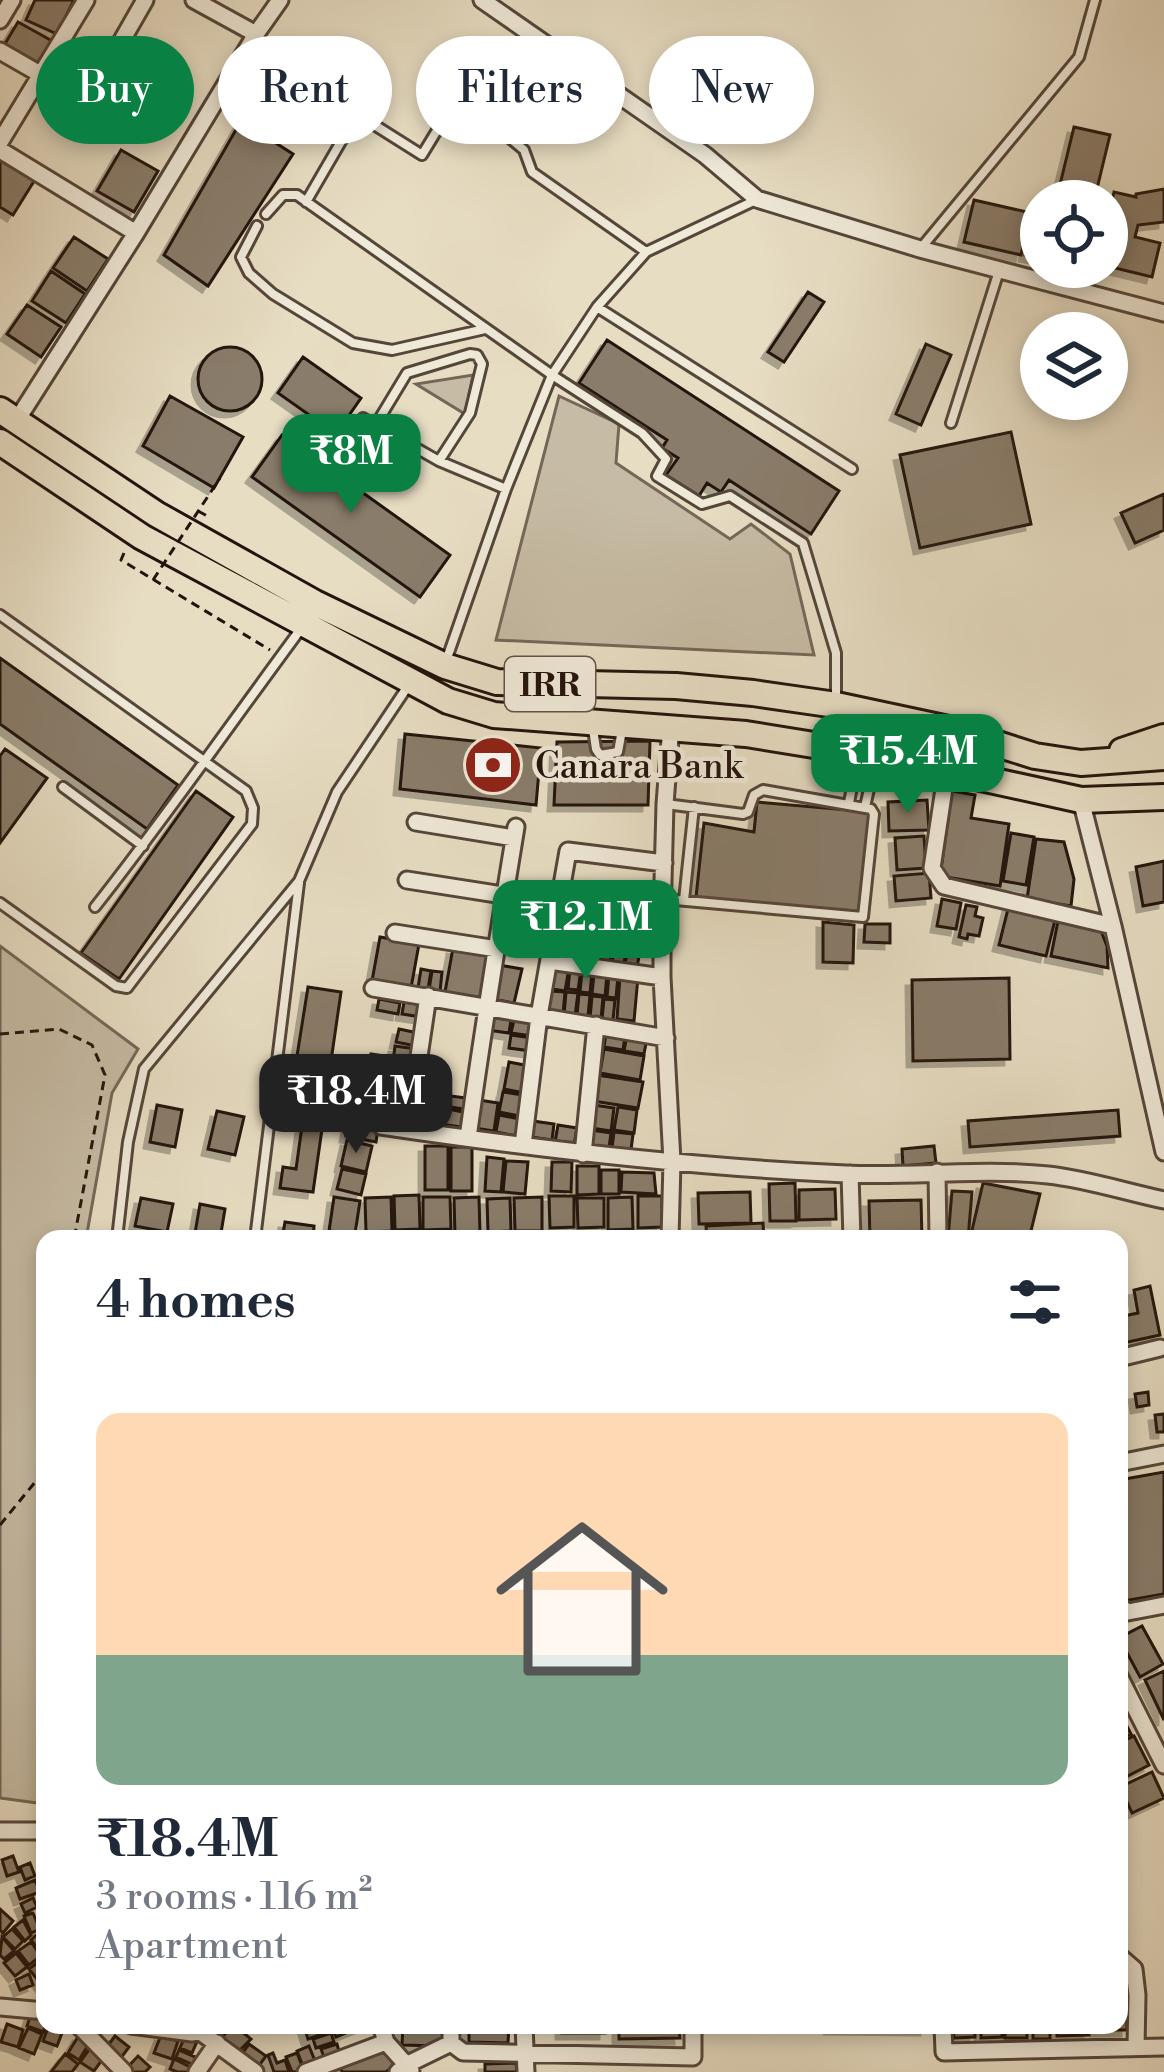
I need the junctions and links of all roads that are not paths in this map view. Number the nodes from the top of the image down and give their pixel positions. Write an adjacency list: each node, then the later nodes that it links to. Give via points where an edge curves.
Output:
1 (12, 0): 8 (street)
2 (86, 0): 10 (street)
3 (145, 0): 11 (street)
4 (194, 0): 9 (street)
5 (280, 0): 9 (street)
6 (482, 0): 16 (street)
7 (1095, 0): 21 (lane, via 1079,58)
8 (0, 20)
9 (256, 34): 20 (street)
10 (64, 36)
11 (124, 36)
12 (0, 51): 13 (street)
13 (36, 72)
14 (36, 81): 15 (street)
15 (0, 146): 20 (street)
16 (758, 199): 21 (street); 22 (lane)
17 (306, 202): 18 (lane, via 283,195); 22 (lane, via 357,114 422,155 450,109 467,106 524,150 532,172); 26 (lane)
18 (266, 214)
19 (257, 226): 26 (lane, via 242,256 249,273 353,343 392,350)
20 (136, 233): 28 (street)
21 (920, 249): 23 (street)
22 (646, 252): 24 (lane)
23 (1000, 270): 25 (street); 30 (lane)
24 (597, 308): 27 (lane); 34 (lane)
25 (1164, 313)
26 (486, 329): 27 (lane)
27 (552, 375): 35 (lane); 41 (lane, via 642,434 666,459 657,476 702,504 730,496 803,543 836,652)
28 (9, 415): 38 (main road, IRR, via 156,514)
29 (363, 418): 31 (lane)
30 (951, 423)
31 (375, 426): 33 (lane); 33 (lane, via 407,373 477,355 482,364 470,413)
32 (0, 442): 37 (main road, IRR, via 142,537)
33 (440, 461): 35 (lane)
34 (852, 469)
35 (506, 489): 38 (lane)
36 (0, 615): 47 (lane)
37 (304, 624): 39 (main road, IRR); 47 (lane)
38 (445, 666): 40 (main road, IRR, via 496,682)
39 (411, 682): 42 (main road, IRR, via 494,716); 61 (lane, via 337,792)
40 (775, 696): 41 (main road, IRR); 43 (main road)
41 (836, 704): 48 (main road, IRR, via 1035,756)
42 (671, 726): 43 (main road, IRR); 54 (street)
43 (767, 737): 45 (main road, IRR)
44 (1164, 737): 48 (main road)
45 (867, 754): 49 (main road, IRR); 53 (lane); 56 (lane)
46 (1164, 758): 48 (main road, IRR)
47 (203, 760): 58 (lane); 65 (lane, via 246,791 252,824 127,988)
48 (1099, 763)
49 (947, 770): 52 (main road, IRR); 69 (street, via 932,868 944,886)
50 (63, 787): 58 (lane)
51 (1164, 797): 52 (main road, IRR)
52 (1081, 800): 69 (street)
53 (849, 803): 55 (lane, via 763,790 743,814); 56 (lane)
54 (665, 804): 55 (lane); 59 (street)
55 (694, 807): 64 (lane)
56 (865, 807): 64 (lane, via 874,814 862,918)
57 (416, 822): 62 (street, via 515,833)
58 (143, 846): 67 (lane)
59 (664, 863): 63 (street); 66 (street, via 568,851)
60 (407, 880): 62 (street)
61 (299, 881): 90 (lane, via 144,1069); 91 (lane)
62 (504, 895): 66 (street); 71 (street)
63 (663, 899): 64 (lane); 68 (street)
64 (684, 900)
65 (0, 903)
66 (559, 904): 68 (street); 72 (street)
67 (95, 907)
68 (662, 920): 73 (street)
69 (1113, 926): 84 (street)
70 (395, 933): 71 (street)
71 (497, 949): 76 (street)
72 (550, 961): 73 (street); 77 (street)
73 (662, 976): 79 (street)
74 (373, 988): 75 (street)
75 (428, 996): 76 (street); 81 (street)
76 (485, 1008): 77 (street); 82 (street)
77 (539, 1016): 78 (street); 83 (street)
78 (596, 1024): 79 (street); 85 (street)
79 (666, 1038): 86 (street)
80 (381, 1126): 81 (street)
81 (408, 1130): 82 (street)
82 (468, 1138): 83 (street)
83 (523, 1145): 85 (street)
84 (1164, 1152)
85 (583, 1154): 86 (street)
86 (672, 1162): 88 (street); 92 (street)
87 (938, 1172): 88 (street); 89 (street, via 1050,1175); 94 (street)
88 (850, 1174): 93 (street)
89 (1164, 1200)
90 (118, 1230)
91 (256, 1230)
92 (670, 1230)
93 (852, 1230)
94 (938, 1230)
95 (1160, 1348): 96 (street)
96 (1128, 1356)
97 (1164, 1454): 98 (street)
98 (1128, 1460)
99 (1158, 1611): 100 (street); 101 (street)
100 (1128, 1612)
101 (1128, 1619)
102 (1128, 1690): 103 (street)
103 (1157, 1734): 104 (street)
104 (1164, 1765)
105 (0, 1832): 106 (street)
106 (36, 1832)
107 (1128, 1964): 119 (street, via 1137,1995)
108 (0, 2007): 109 (street)
109 (36, 2010)
110 (87, 2034): 122 (street)
111 (217, 2034): 123 (street); 124 (street)
112 (375, 2034): 125 (street)
113 (384, 2034): 121 (street)
114 (451, 2034): 117 (street)
115 (693, 2034): 120 (street, via 694,2057)
116 (943, 2034): 119 (street, via 944,2052)
117 (451, 2043): 120 (street); 121 (street)
118 (1164, 2047): 119 (street)
119 (1136, 2048)
120 (525, 2063)
121 (406, 2070)
122 (124, 2072)
123 (197, 2072)
124 (255, 2072)
125 (306, 2072)

